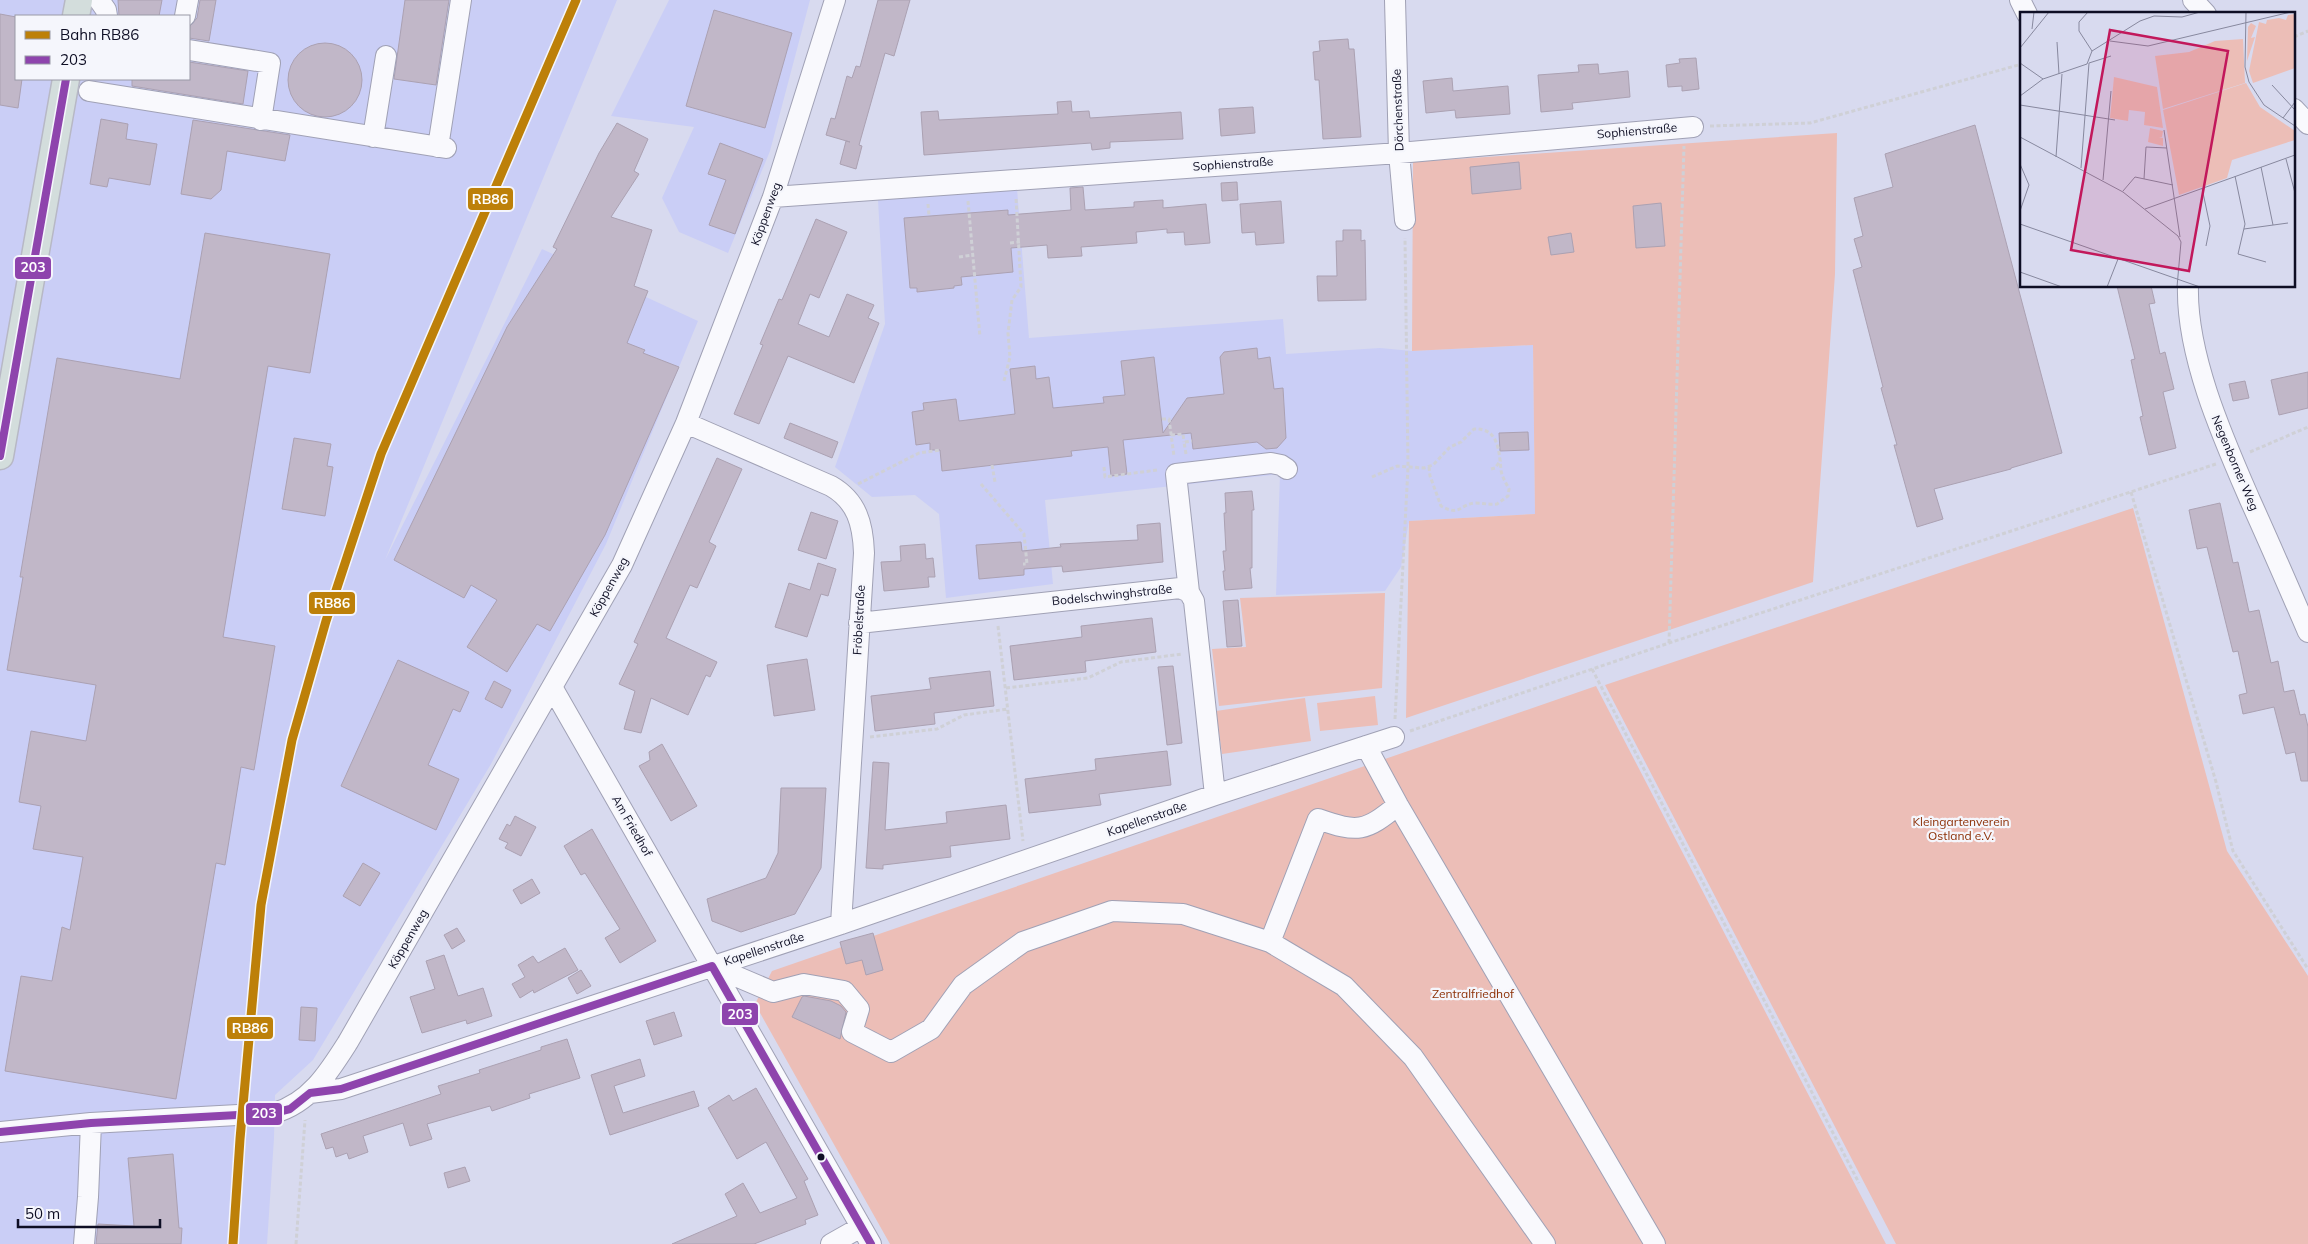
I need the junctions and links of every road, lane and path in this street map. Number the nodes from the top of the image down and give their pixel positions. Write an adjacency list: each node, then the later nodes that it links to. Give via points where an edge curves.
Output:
1 (79, 0): 9 (main road)
2 (99, 0): 10 (street)
3 (188, 0): 11 (street)
4 (461, 0): 22 (street, via 442,148)
5 (835, 0): 26 (street, Köppenweg)
6 (1395, 0): 23 (street, Dörchenstraße)
7 (2020, 0): 8 (street)
8 (2026, 12)
9 (76, 15)
10 (107, 15)
11 (185, 15)
12 (2308, 31): 13 (path)
13 (2296, 36)
14 (190, 50): 19 (street, via 270,63)
15 (386, 56): 22 (street)
16 (2020, 65): 21 (path, via 1810,123)
17 (79, 84): 19 (street); 41 (main road)
18 (2296, 111): 20 (street)
19 (261, 120): 22 (street)
20 (2308, 124)
21 (1689, 127): 23 (street, Sophienstraße); 61 (path)
22 (373, 137)
23 (1399, 152): 24 (street, Sophienstraße); 27 (street, Dörchenstraße)
24 (1015, 180): 25 (street, Sophienstraße); 28 (path)
25 (967, 184): 26 (street, Sophienstraße); 30 (path)
26 (773, 197): 36 (street, Köppenweg)
27 (1405, 220): 46 (path)
28 (1020, 242): 29 (path); 34 (path, via 1021,287 1012,300 1008,333 1010,357)
29 (1010, 243)
30 (973, 255): 31 (path); 33 (path)
31 (959, 257)
32 (2188, 288): 42 (street, Negenborner Weg, via 2197,355 2216,421)
33 (980, 338)
34 (1004, 381)
35 (1162, 419): 38 (path, via 1169,419)
36 (686, 424): 59 (street, Fröbelstraße, via 831,486 846,496 857,514 863,536); 64 (street, Köppenweg, via 622,565)
37 (2308, 427): 42 (path)
38 (1171, 435): 39 (path, via 1183,434); 50 (path)
39 (1184, 442)
40 (940, 450): 54 (path, via 919,453)
41 (0, 456)
42 (2232, 459): 55 (path); 60 (street, Negenborner Weg)
43 (1501, 460): 47 (path, via 1495,438 1489,431 1474,429); 47 (path, via 1508,496 1496,504 1473,503 1452,511 1441,506); 49 (path)
44 (992, 465): 52 (path)
45 (1104, 467): 50 (path, via 1105,477)
46 (1408, 467): 47 (path); 51 (path, via 1397,466); 67 (path)
47 (1429, 467)
48 (1287, 469): 50 (street, via 1271,463)
49 (1491, 469)
50 (1175, 471): 57 (street)
51 (1372, 477)
52 (995, 482)
53 (981, 484): 56 (path, via 1024,534 1028,564)
54 (854, 486)
55 (2131, 492): 61 (path); 76 (path, via 2216,782 2233,851)
56 (1023, 564)
57 (1189, 592): 58 (street, Bodelschwinghstraße, via 1180,588); 62 (street, Bodelschwinghstraße, via 1194,600)
58 (996, 608): 59 (street, Bodelschwinghstraße); 65 (path)
59 (859, 623): 68 (street, Fröbelstraße)
60 (2308, 632)
61 (1669, 643): 63 (path)
62 (1200, 652): 65 (path, via 1121,662 1088,678); 70 (street, Bodelschwinghstraße)
63 (1592, 669): 67 (path); 80 (path)
64 (552, 687): 75 (street, Am Friedhof); 77 (street, Köppenweg, via 348,1042)
65 (1006, 688): 66 (path)
66 (1008, 709): 68 (path, via 964,715 937,730); 72 (path)
67 (1394, 736): 69 (street, Kapellenstraße)
68 (853, 739): 73 (street, Fröbelstraße)
69 (1366, 746): 70 (street, Kapellenstraße); 71 (street)
70 (1216, 795): 72 (street, Kapellenstraße)
71 (1398, 805): 74 (street, via 1377,822 1361,829 1343,828 1318,819); 86 (street)
72 (1025, 860): 73 (street, Kapellenstraße)
73 (841, 924): 75 (street, Kapellenstraße)
74 (1270, 942): 75 (street, via 1183,914 1112,911 1023,942 963,985 931,1029 891,1052 852,1032 859,1009 844,991 804,984 773,992); 85 (street, via 1344,986 1413,1057)
75 (712, 966): 77 (street, Kapellenstraße, via 341,1089); 81 (street, Am Friedhof)
76 (2308, 969)
77 (306, 1097): 78 (street, Köppenweg, via 290,1109 274,1112); 83 (path)
78 (91, 1123): 79 (street); 82 (street)
79 (0, 1132)
80 (1859, 1183)
81 (866, 1236): 84 (street)
82 (84, 1244)
83 (296, 1244)
84 (831, 1244)
85 (1546, 1244)
86 (1655, 1244)

